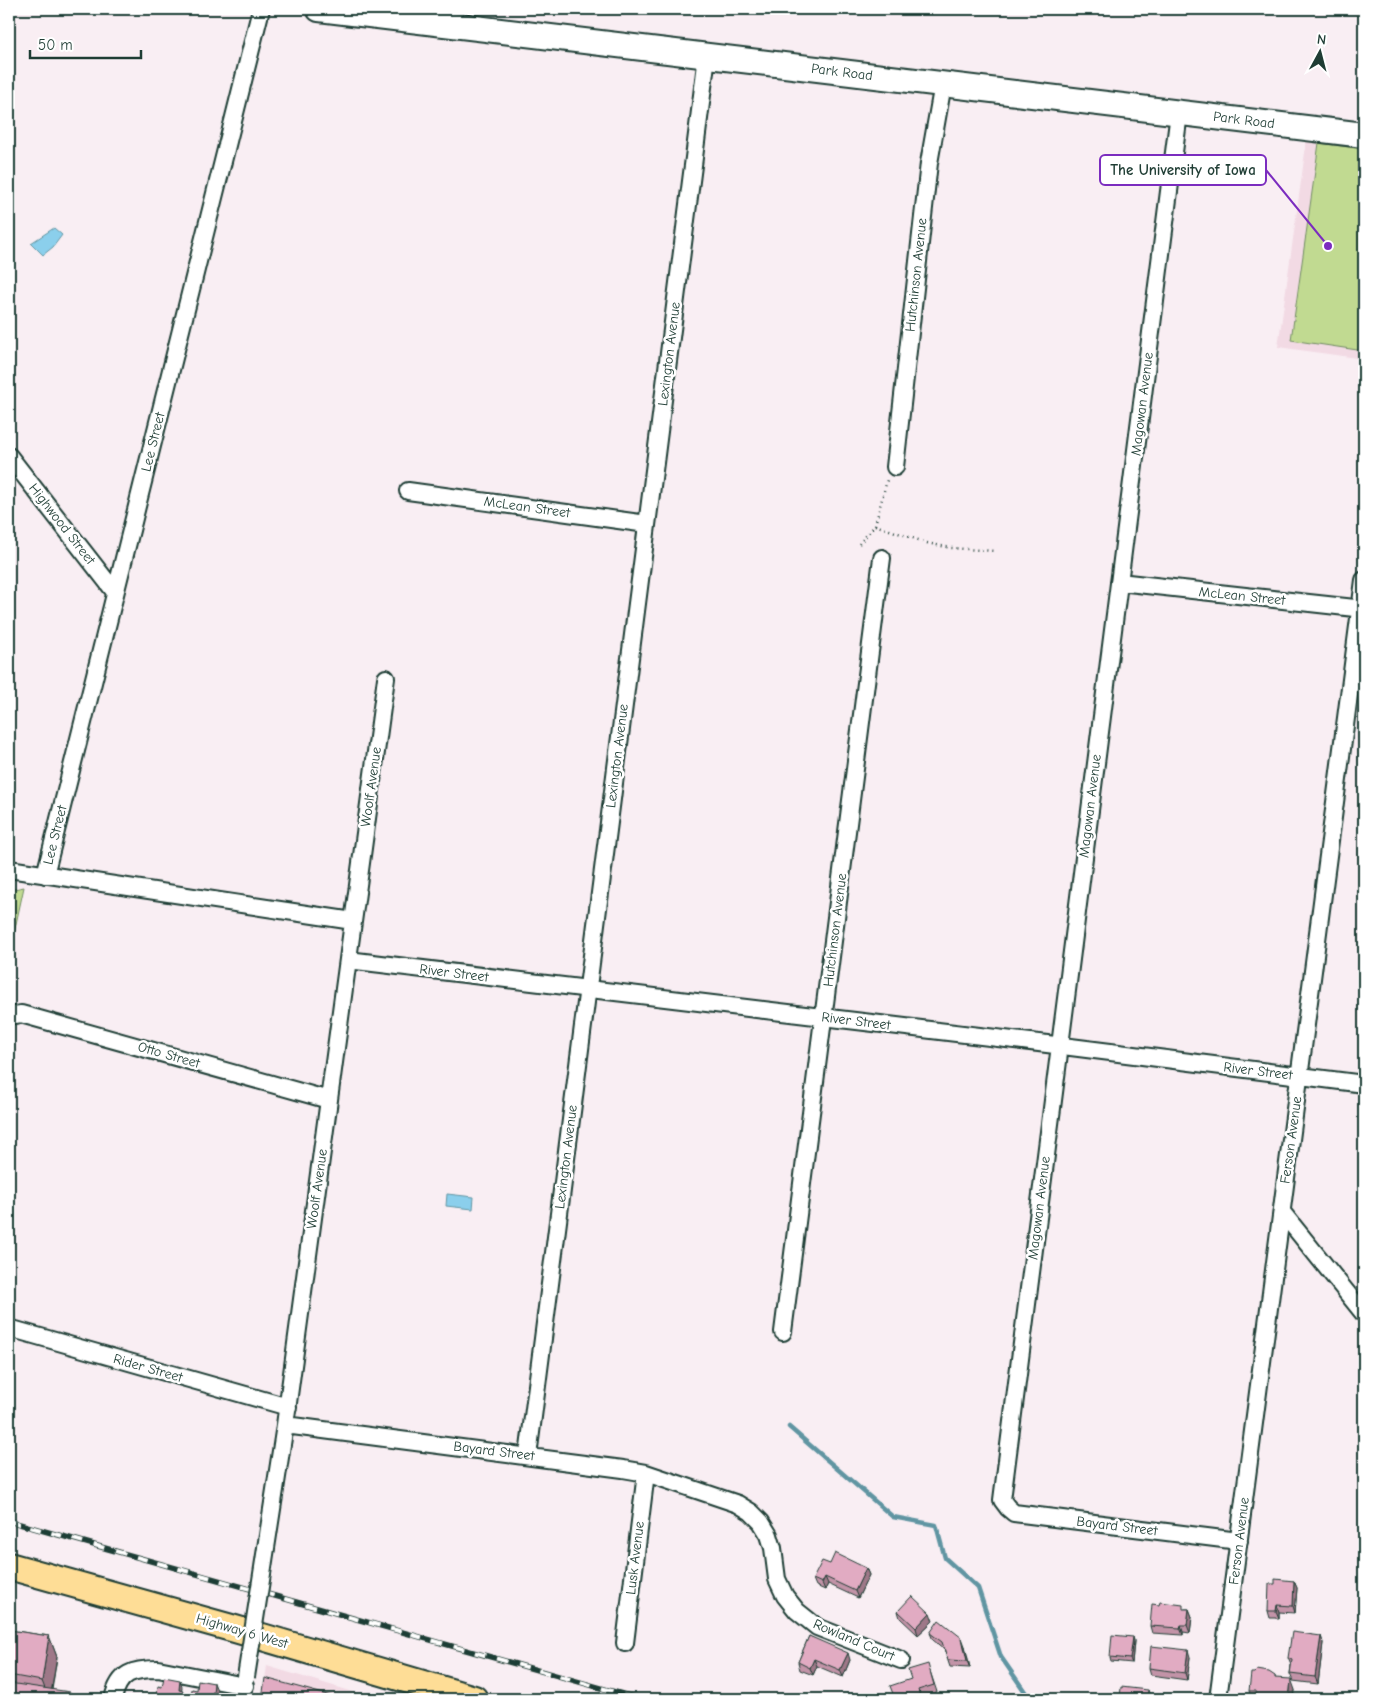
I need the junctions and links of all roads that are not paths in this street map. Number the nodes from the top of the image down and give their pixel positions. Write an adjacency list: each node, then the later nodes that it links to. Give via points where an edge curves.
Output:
1 (261, 9): 15 (street, Lee Street)
2 (319, 9): 3 (street, Park Road)
3 (422, 15): 4 (street, Park Road)
4 (707, 56): 5 (street, Park Road); 11 (street, Lexington Avenue)
5 (943, 84): 6 (street, Park Road); 9 (street, Hutchinson Avenue, via 929,163)
6 (1179, 113): 7 (street, Park Road); 14 (street, Magowan Avenue)
7 (1364, 135)
8 (9, 456): 15 (street, Highwood Street)
9 (891, 474)
10 (408, 492): 11 (street, McLean Street)
11 (647, 524): 22 (street, Lexington Avenue)
12 (882, 558): 24 (street, Hutchinson Avenue)
13 (1364, 580): 16 (street, Ferson Avenue)
14 (1119, 582): 16 (street, McLean Street); 25 (street, Magowan Avenue)
15 (116, 592): 19 (street, Lee Street)
16 (1362, 609): 26 (street, Ferson Avenue)
17 (386, 678): 20 (street, Woolf Avenue)
18 (9, 870): 19 (street)
19 (45, 875): 20 (street)
20 (353, 921): 21 (street, Woolf Avenue)
21 (348, 960): 22 (street, River Street); 28 (street, Woolf Avenue)
22 (588, 989): 24 (street, River Street); 35 (street, Lexington Avenue)
23 (9, 1016): 28 (street, Otto Street, via 21,1014)
24 (824, 1017): 25 (street, River Street); 32 (street, Hutchinson Avenue)
25 (1060, 1045): 26 (street, River Street); 38 (street, Magowan Avenue)
26 (1300, 1076): 27 (street, River Street); 29 (street, Ferson Avenue)
27 (1364, 1084)
28 (329, 1100): 33 (street, Woolf Avenue)
29 (1282, 1212): 30 (street); 39 (street, Ferson Avenue)
30 (1364, 1314)
31 (9, 1328): 33 (street, Rider Street)
32 (783, 1332)
33 (288, 1407): 34 (street, Woolf Avenue)
34 (285, 1425): 35 (street, Bayard Street); 43 (street, Woolf Avenue, bridge)
35 (528, 1456): 36 (street, Bayard Street)
36 (646, 1473): 37 (street, Bayard Street); 41 (street, Lusk Avenue)
37 (700, 1491): 42 (street, Rowland Court, via 738,1504 761,1522 773,1548 777,1579 785,1596 804,1617 817,1627)
38 (1002, 1500): 39 (street, Bayard Street, via 1014,1512)
39 (1239, 1541): 46 (street, Ferson Avenue)
40 (9, 1566): 45 (main road, Highway 6 West)
41 (625, 1643)
42 (901, 1660)
43 (245, 1687): 44 (street, via 144,1669 123,1677)
44 (112, 1699)
45 (474, 1699)
46 (1218, 1699)

